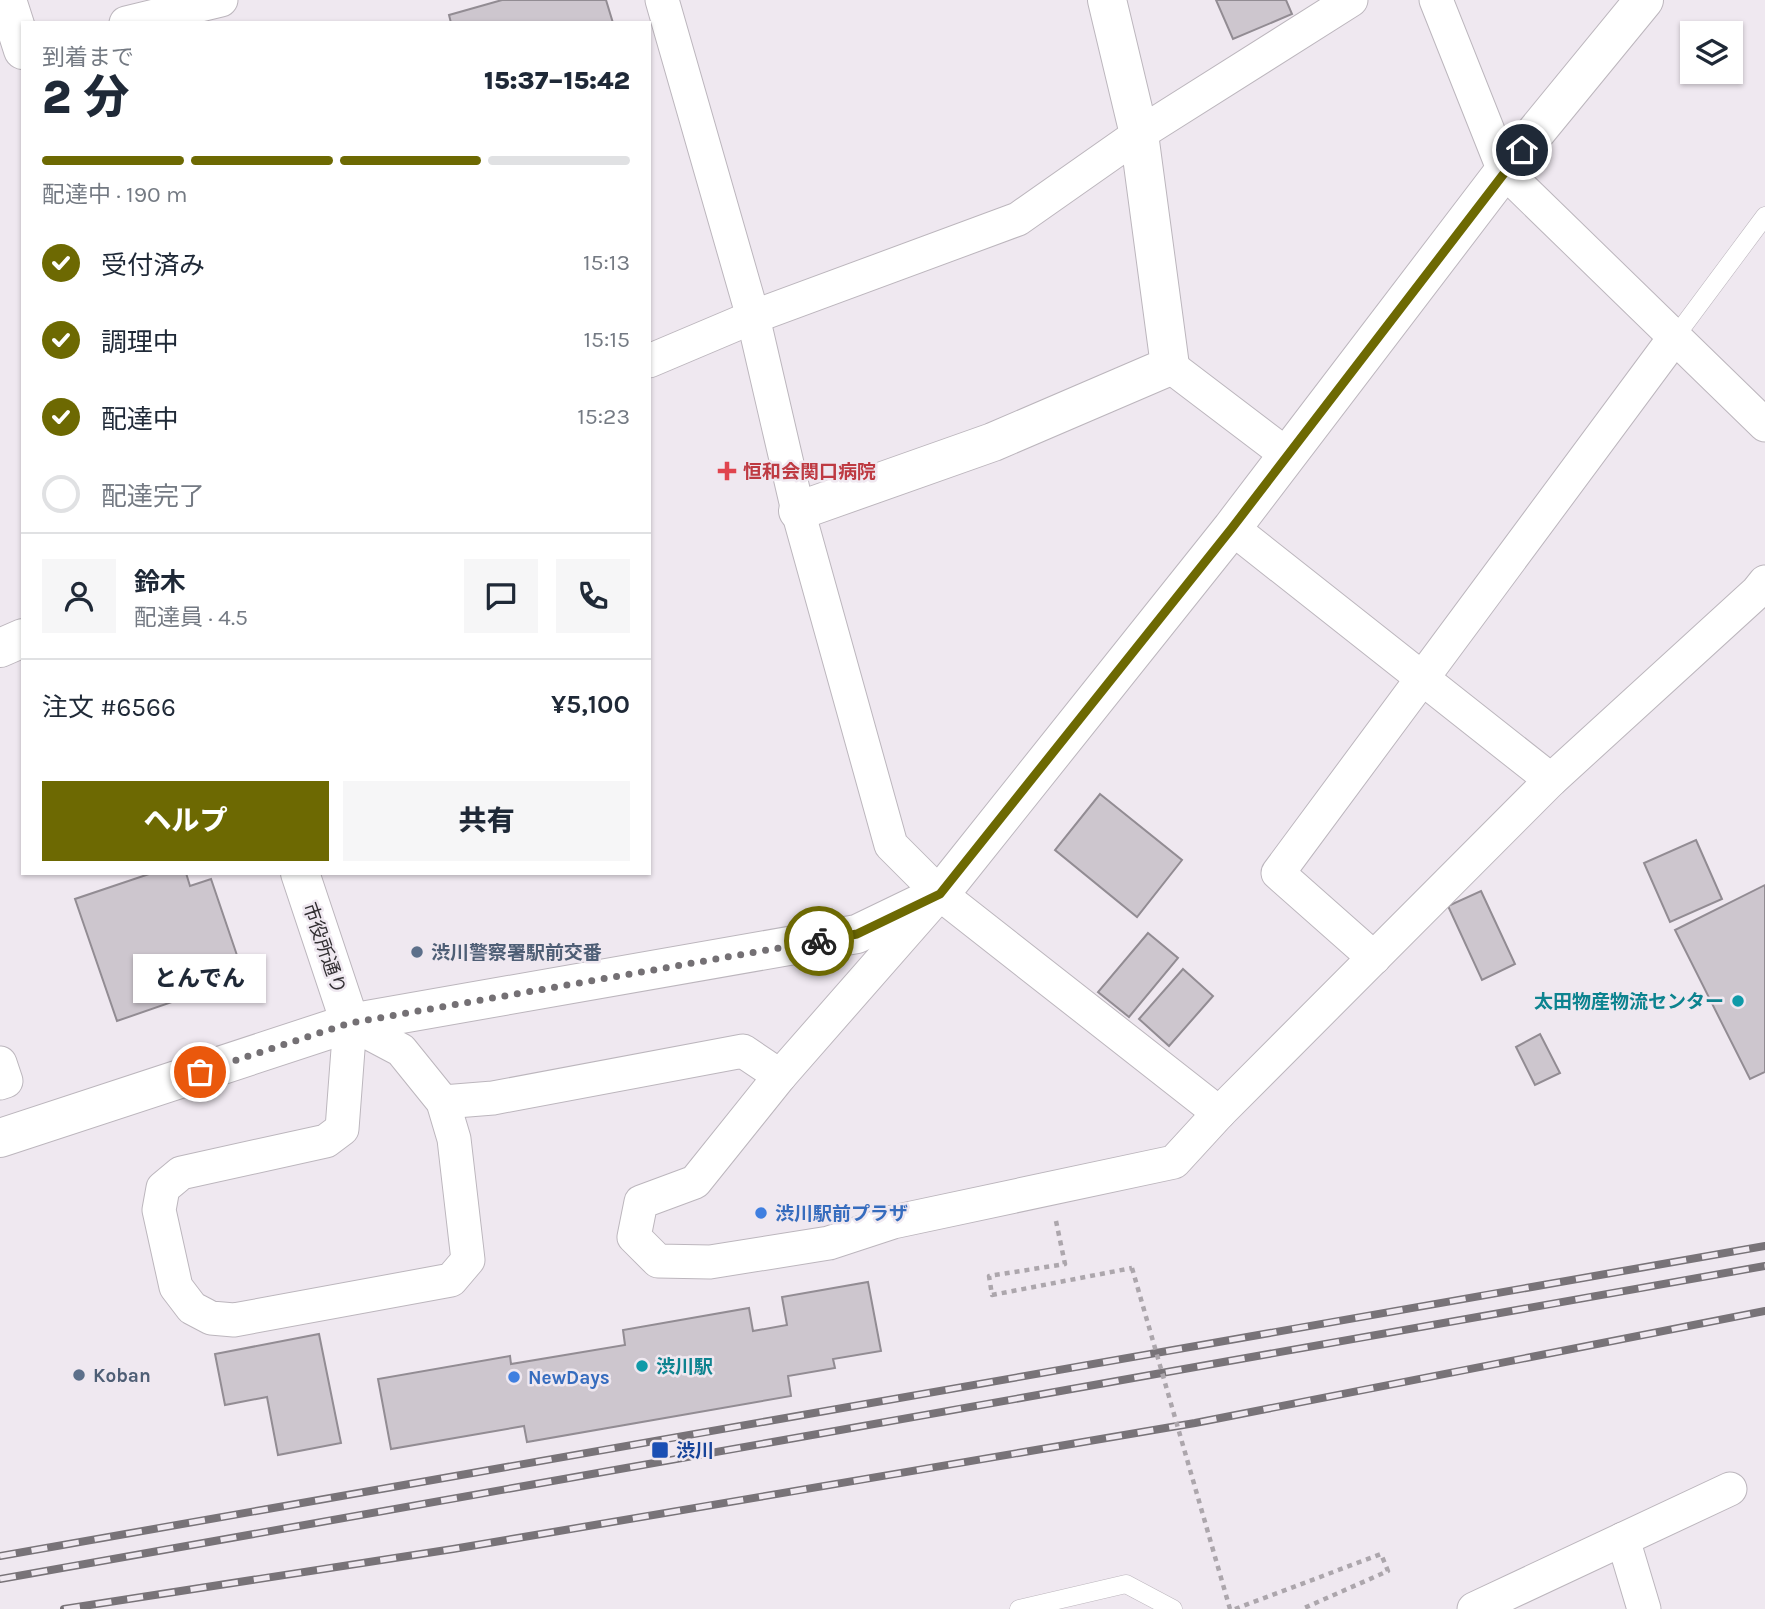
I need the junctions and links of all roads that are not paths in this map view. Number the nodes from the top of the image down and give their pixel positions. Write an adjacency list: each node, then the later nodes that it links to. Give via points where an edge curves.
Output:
1 (7, 0): 9 (street)
2 (221, 0): 8 (street)
3 (662, 0): 15 (street)
4 (1107, 0): 12 (street)
5 (1351, 0): 12 (street)
6 (1436, 0): 13 (street)
7 (1643, 0): 13 (street)
8 (134, 21)
9 (21, 42)
10 (21, 49): 11 (street)
11 (0, 59)
12 (1139, 134): 15 (street, via 1018,219); 18 (street)
13 (1504, 171): 16 (street); 20 (street)
14 (1765, 216): 16 (lane)
15 (753, 317): 17 (street); 21 (street)
16 (1675, 337): 19 (street); 26 (street)
17 (651, 360)
18 (1170, 366): 20 (street); 21 (street, via 993,442)
19 (1765, 425)
20 (1287, 455): 22 (street)
21 (799, 511): 29 (street, via 891,845)
22 (1232, 528): 26 (street); 29 (street)
23 (1765, 582): 27 (street)
24 (21, 639): 25 (street)
25 (0, 649)
26 (1422, 679): 27 (street); 30 (street, via 1278,873)
27 (1551, 780): 30 (street)
28 (301, 875): 31 (street, 市役所通り)
29 (940, 894): 31 (street, via 857,934); 33 (street); 36 (street)
30 (1374, 958): 36 (street)
31 (350, 1023): 35 (street, via 401,1050); 35 (street, via 342,1129 326,1141 181,1173 163,1188 159,1210 176,1287 192,1308 211,1318 234,1320 451,1280 468,1260 454,1139); 37 (street)
32 (0, 1063): 34 (street, via 6,1081)
33 (780, 1076): 35 (street, via 743,1051 493,1098); 36 (street, via 695,1182 641,1202 634,1237 658,1261 710,1262 830,1243 893,1222 1174,1163)
34 (0, 1083)
35 (443, 1102)
36 (1219, 1114)
37 (0, 1138)
38 (1730, 1489): 39 (street)
39 (1623, 1539): 42 (street); 43 (street)
40 (1019, 1609): 41 (lane, via 1126,1584)
41 (1173, 1609)
42 (1474, 1609)
43 (1644, 1609)

